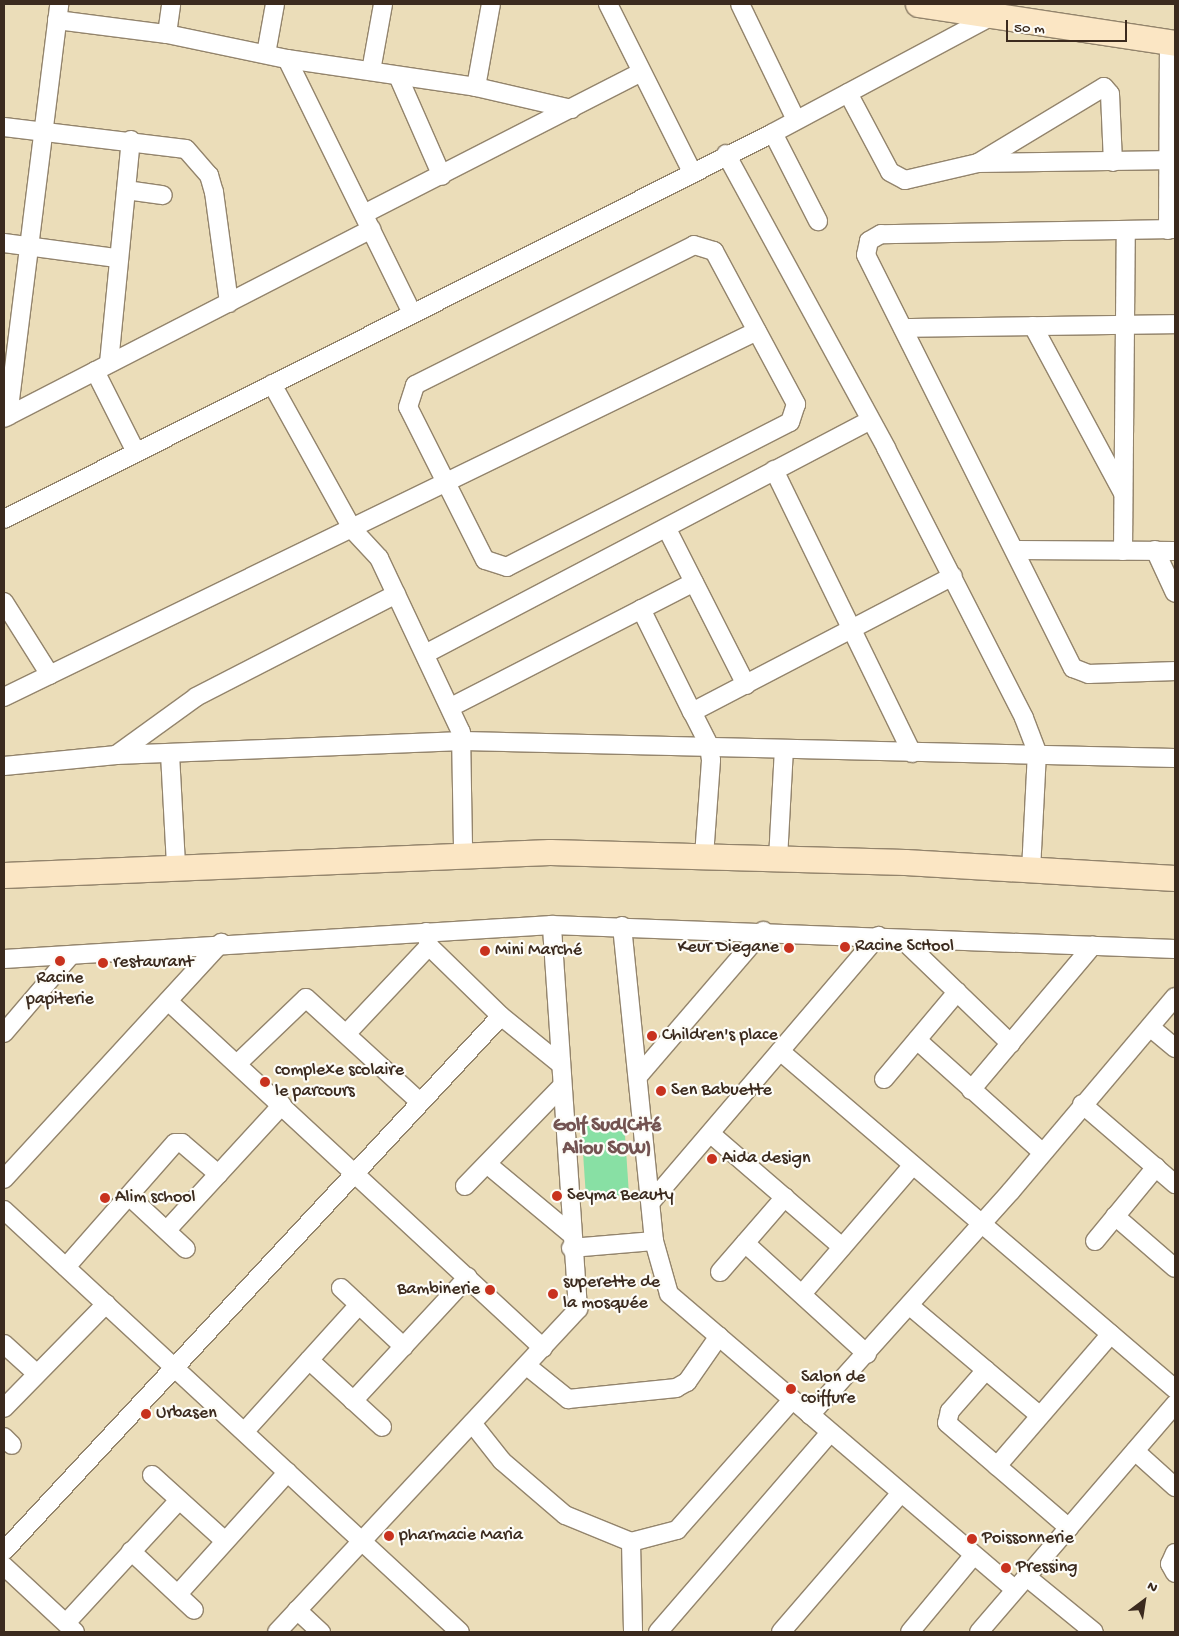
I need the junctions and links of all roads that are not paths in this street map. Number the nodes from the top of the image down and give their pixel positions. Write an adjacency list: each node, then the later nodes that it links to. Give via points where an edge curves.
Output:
1 (171, 4): 10 (street)
2 (275, 4): 12 (street)
3 (383, 4): 14 (street)
4 (491, 4): 17 (street)
5 (608, 4): 15 (street)
6 (740, 4): 20 (street)
7 (918, 4): 9 (main road)
8 (58, 12): 10 (street); 22 (street)
9 (990, 16): 11 (main road); 18 (street)
10 (167, 34): 12 (street)
11 (1172, 42): 26 (street)
12 (266, 54): 13 (street)
13 (287, 59): 14 (street); 34 (street)
14 (370, 71): 16 (street)
15 (641, 72): 19 (street); 29 (street)
16 (398, 76): 17 (street); 30 (street)
17 (476, 87): 19 (street)
18 (848, 93): 20 (street); 28 (street, via 895,178 910,180)
19 (571, 109): 30 (street)
20 (795, 118): 23 (street)
21 (4, 127): 22 (street)
22 (41, 130): 24 (street); 38 (street)
23 (773, 133): 25 (street); 33 (street)
24 (131, 140): 31 (street); 40 (street, via 186,149 208,174)
25 (726, 154): 29 (street); 50 (street)
26 (1171, 160): 27 (street); 35 (street)
27 (1113, 162): 28 (street); 28 (street, via 1110,94 1104,87)
28 (978, 163)
29 (692, 172): 41 (street)
30 (442, 176): 34 (street)
31 (126, 190): 32 (street); 39 (street)
32 (162, 195)
33 (818, 221)
34 (367, 222): 40 (street); 41 (street)
35 (1172, 230): 36 (street)
36 (1126, 231): 43 (street); 45 (street, via 881,234 869,241 866,255)
37 (4, 243): 38 (street)
38 (28, 246): 39 (street); 49 (street)
39 (118, 258): 47 (street)
40 (229, 304): 47 (street)
41 (412, 313): 48 (street)
42 (1175, 324): 43 (street)
43 (1125, 325): 44 (street); 54 (street)
44 (1033, 326): 45 (street); 54 (street)
45 (903, 328): 58 (street)
46 (756, 331): 53 (street); 53 (street, via 796,404 790,422 507,567 484,560); 53 (street, via 714,251 694,244 415,385 408,408)
47 (102, 367): 49 (street); 51 (street)
48 (272, 384): 51 (street); 57 (street)
49 (6, 417)
50 (869, 421): 52 (street); 62 (street)
51 (136, 452): 55 (street)
52 (774, 470): 56 (street); 68 (street)
53 (448, 483): 57 (street)
54 (1124, 494): 60 (street)
55 (4, 519)
56 (667, 529): 63 (street); 69 (street)
57 (352, 530): 65 (street, via 371,546); 71 (street)
58 (1016, 550): 60 (street); 70 (street, via 1073,668 1089,674)
59 (1155, 550): 60 (street); 61 (street); 64 (street)
60 (1123, 551)
61 (1175, 551)
62 (952, 576): 68 (street); 79 (street)
63 (694, 582): 67 (street); 72 (street)
64 (1175, 593)
65 (396, 594): 69 (street); 82 (street, via 196,697)
66 (4, 602): 71 (street)
67 (642, 609): 74 (street); 75 (street)
68 (850, 629): 72 (street); 80 (street)
69 (427, 653): 74 (street)
70 (1175, 671)
71 (50, 675): 73 (street)
72 (746, 685): 75 (street)
73 (4, 697)
74 (451, 707): 76 (street)
75 (692, 712): 77 (street)
76 (463, 741): 77 (street); 81 (street); 85 (street)
77 (710, 745): 78 (street); 86 (street)
78 (784, 749): 80 (street); 87 (street)
79 (1037, 752): 80 (street); 83 (street); 89 (street)
80 (912, 753)
81 (170, 754): 82 (street); 88 (street)
82 (116, 755): 84 (street)
83 (1175, 758)
84 (4, 766)
85 (463, 852): 86 (main road); 88 (main road)
86 (704, 856): 87 (main road)
87 (778, 860): 89 (main road)
88 (176, 866): 90 (main road)
89 (1031, 869): 91 (main road)
90 (4, 875)
91 (1175, 878)
92 (552, 925): 93 (street); 96 (street); 114 (street)
93 (622, 926): 94 (street); 116 (street)
94 (763, 931): 95 (street); 116 (street)
95 (878, 936): 97 (street); 113 (street)
96 (428, 939): 98 (street); 106 (street); 109 (street)
97 (902, 939): 99 (street); 103 (street)
98 (221, 943): 101 (street); 105 (street)
99 (1093, 945): 100 (street); 111 (street)
100 (1175, 948)
101 (70, 956): 102 (street); 108 (street)
102 (4, 959)
103 (957, 992): 110 (street); 111 (street)
104 (1175, 998): 107 (street)
105 (168, 1001): 115 (street); 130 (street)
106 (501, 1016): 114 (street); 120 (street)
107 (1150, 1027): 112 (street); 121 (street)
108 (4, 1033)
109 (347, 1033): 115 (street, via 311,1000 302,998); 120 (street)
110 (917, 1040): 117 (street); 119 (street)
111 (1010, 1044): 119 (street)
112 (1175, 1048)
113 (780, 1051): 123 (street); 126 (street)
114 (559, 1063): 118 (street)
115 (236, 1064): 122 (street)
116 (640, 1074): 135 (street)
117 (884, 1079)
118 (560, 1087): 125 (street); 140 (street, via 572,1188)
119 (971, 1090): 124 (street)
120 (420, 1102): 128 (street)
121 (1082, 1104): 124 (street); 127 (street)
122 (282, 1105): 128 (street); 129 (street)
123 (711, 1134): 134 (street); 135 (street)
124 (1043, 1153): 138 (street)
125 (488, 1164): 132 (street); 140 (street)
126 (913, 1165): 138 (street); 144 (street)
127 (1156, 1167): 131 (street); 137 (street)
128 (354, 1172): 149 (street); 162 (street)
129 (218, 1174): 133 (street, via 178,1141); 139 (street)
130 (4, 1179)
131 (1175, 1184)
132 (464, 1186)
133 (130, 1197): 139 (street); 147 (street)
134 (785, 1198): 143 (street); 144 (street)
135 (651, 1202): 141 (street)
136 (4, 1210): 147 (street)
137 (1115, 1216): 142 (street); 146 (street)
138 (983, 1222): 154 (street); 155 (street)
139 (167, 1230): 145 (street)
140 (571, 1241): 141 (street); 159 (street, via 578,1309)
141 (654, 1241): 156 (street, via 669,1294)
142 (1095, 1241)
143 (745, 1243): 148 (street); 151 (street)
144 (842, 1247): 151 (street)
145 (186, 1249)
146 (1173, 1263)
147 (66, 1267): 152 (street)
148 (720, 1272)
149 (468, 1276): 158 (street); 159 (street)
150 (340, 1288): 153 (street)
151 (802, 1294): 160 (street)
152 (106, 1304): 162 (street); 165 (street)
153 (359, 1305): 158 (street); 161 (street)
154 (910, 1306): 160 (street); 164 (street)
155 (1111, 1334): 166 (street); 172 (street)
156 (719, 1336): 163 (street, via 687,1382 676,1388 565,1399); 167 (street)
157 (4, 1344): 165 (street)
158 (404, 1347): 168 (street)
159 (543, 1348): 163 (street)
160 (867, 1354): 171 (street)
161 (309, 1360): 168 (street); 175 (street)
162 (172, 1365): 175 (street); 188 (street)
163 (527, 1366): 173 (street)
164 (986, 1370): 172 (street); 178 (street, via 946,1418)
165 (36, 1373): 170 (street)
166 (1175, 1389)
167 (792, 1400): 171 (street); 187 (street, via 677,1530)
168 (353, 1401): 174 (street)
169 (1175, 1404): 177 (street)
170 (4, 1408)
171 (810, 1415): 176 (street)
172 (1040, 1416): 178 (street)
173 (472, 1423): 185 (street); 187 (street, via 502,1460 565,1515)
174 (382, 1427)
175 (245, 1431): 179 (street)
176 (830, 1433): 182 (street); 204 (street)
177 (1135, 1451): 181 (street); 184 (street)
178 (997, 1466): 184 (street)
179 (288, 1472): 185 (street); 186 (street)
180 (152, 1475): 183 (street)
181 (1175, 1487)
182 (901, 1493): 191 (street); 205 (street)
183 (179, 1500): 186 (street); 189 (street)
184 (1070, 1528): 194 (street)
185 (360, 1540): 198 (street); 202 (street)
186 (225, 1541): 196 (street)
187 (632, 1542): 203 (street)
188 (4, 1551)
189 (131, 1551): 196 (street); 199 (street)
190 (1175, 1553): 193 (street, via 1170,1564)
191 (974, 1555): 195 (street); 206 (street)
192 (4, 1566): 199 (street)
193 (1175, 1573)
194 (1028, 1578): 195 (street); 208 (street)
195 (1013, 1588): 207 (street)
196 (178, 1594): 197 (street)
197 (194, 1610)
198 (297, 1610): 200 (street); 201 (street)
199 (70, 1628)
200 (277, 1632)
201 (321, 1632)
202 (460, 1632)
203 (633, 1632)
204 (658, 1632)
205 (781, 1632)
206 (910, 1632)
207 (979, 1632)
208 (1094, 1632)

